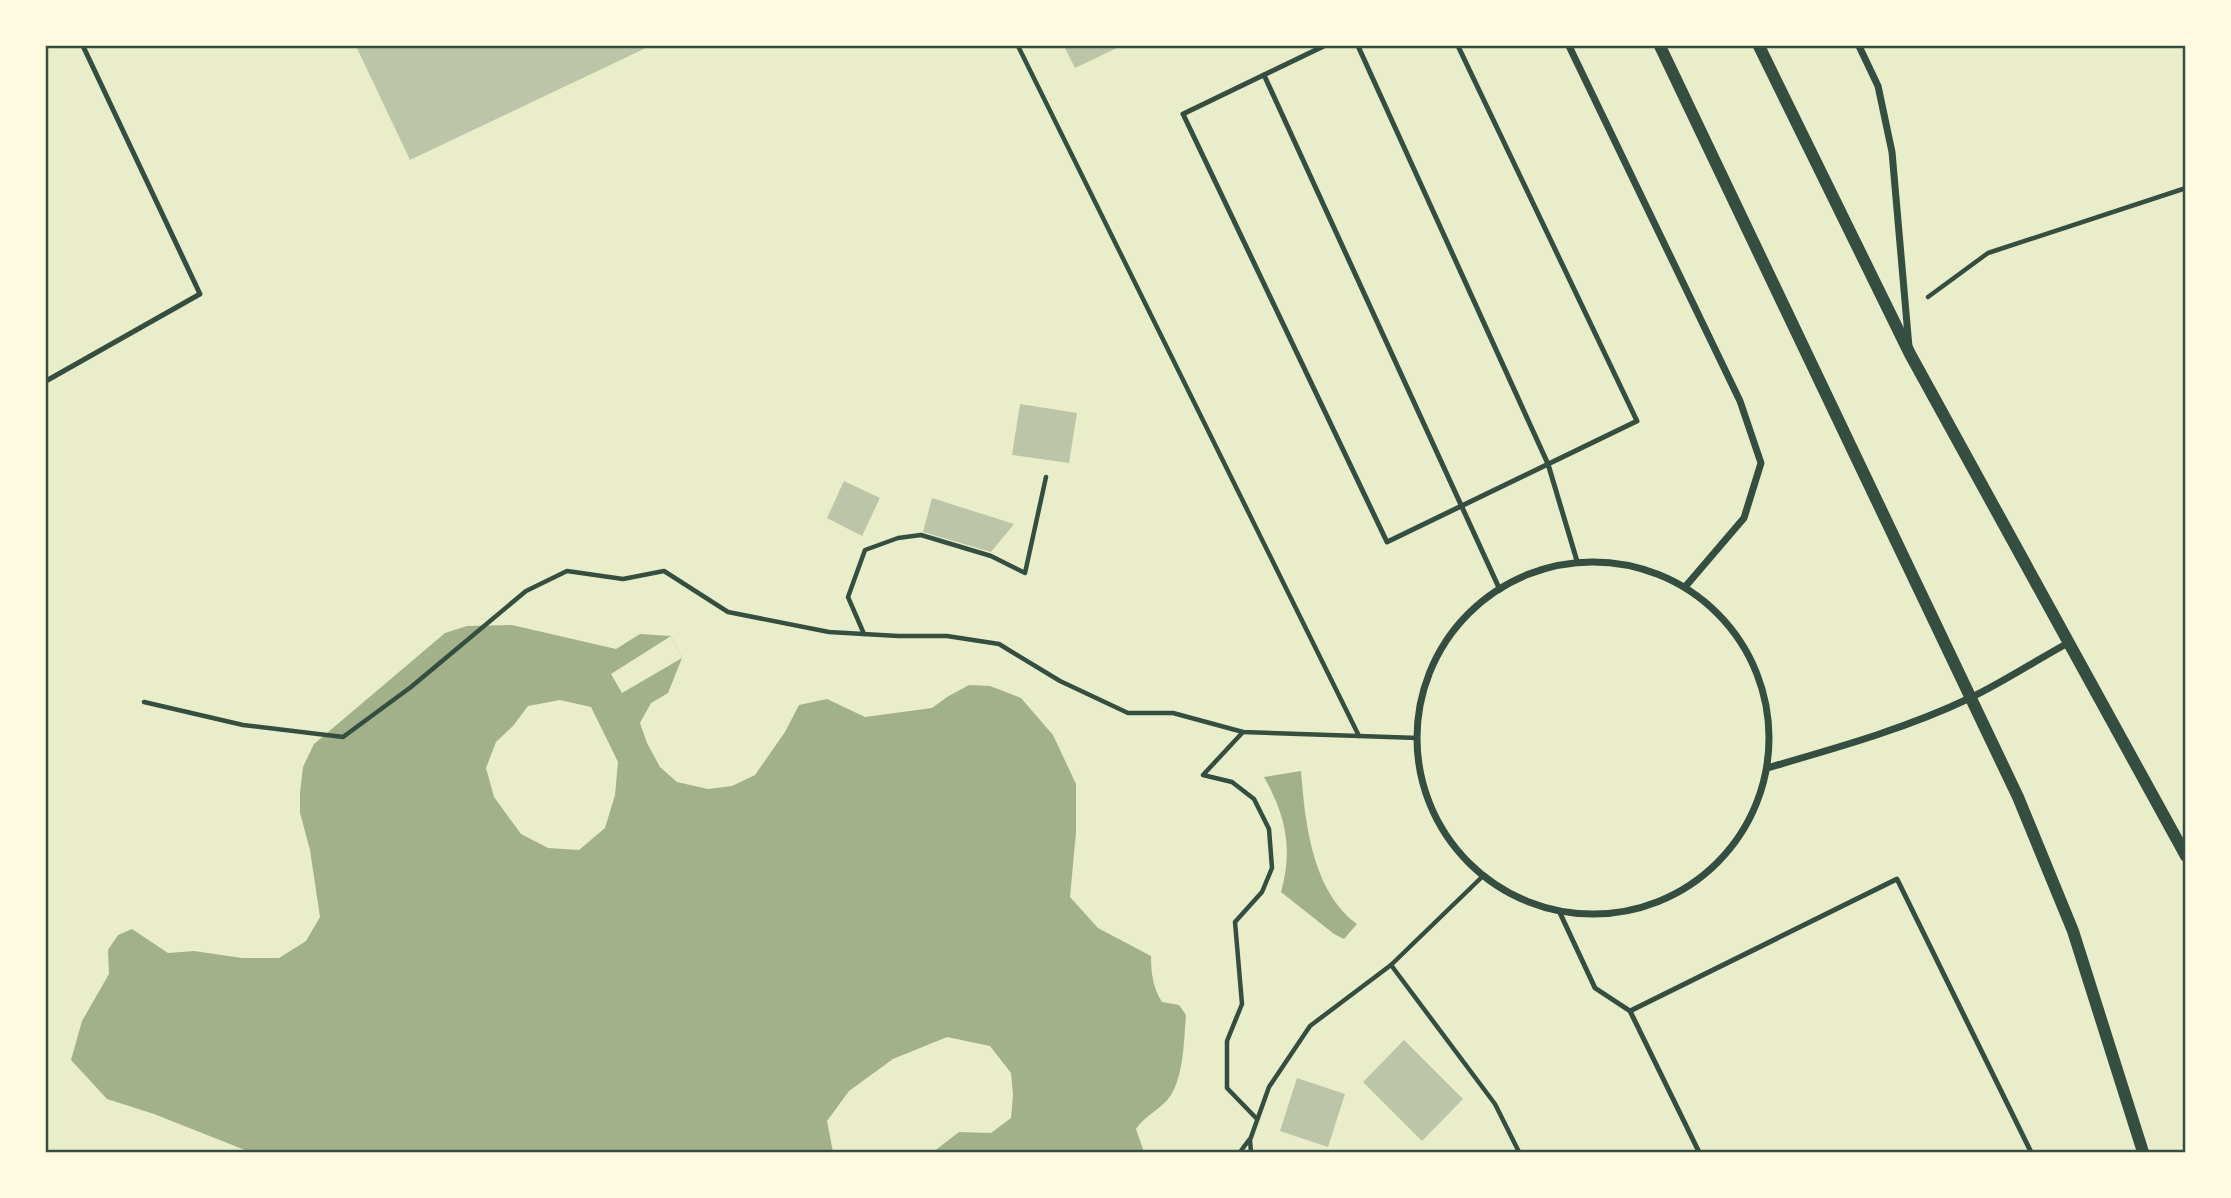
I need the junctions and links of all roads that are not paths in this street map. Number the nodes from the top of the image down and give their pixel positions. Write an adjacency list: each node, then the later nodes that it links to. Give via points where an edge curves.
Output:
1 (83, 46): 11 (lane, via 200,294)
2 (1324, 46): 9 (lane)
3 (1358, 46): 12 (lane)
4 (1458, 46): 12 (lane, via 1637,421)
5 (1569, 46): 15 (street, via 1740,401 1761,463 1744,518)
6 (1660, 46): 18 (street)
7 (1759, 46): 10 (street)
8 (1859, 46): 10 (street, via 1878,86 1892,152)
9 (1264, 75): 13 (lane); 13 (lane, via 1182,114 1387,542)
10 (1910, 354): 17 (street)
11 (46, 382)
12 (1548, 464): 13 (lane); 14 (lane)
13 (1462, 506): 16 (lane)
14 (1577, 561): 15 (street, via 1633,565); 16 (street, via 1523,575)
15 (1685, 587): 19 (street, via 1724,621 1753,665 1768,715)
16 (1500, 590): 21 (street, via 1476,606 1440,649 1420,701 1417,758 1432,812 1463,859 1507,894)
17 (2068, 643): 18 (street); 20 (street)
18 (1971, 697): 19 (street, via 1920,720); 25 (street, via 2073,931)
19 (1767, 768): 21 (street, via 1749,821 1715,866 1669,899 1616,915)
20 (2186, 856)
21 (1560, 913): 22 (lane, via 1595,988)
22 (1630, 1011): 23 (lane); 24 (lane, via 1897,879)
23 (1699, 1153)
24 (2031, 1153)
25 (2143, 1153)

